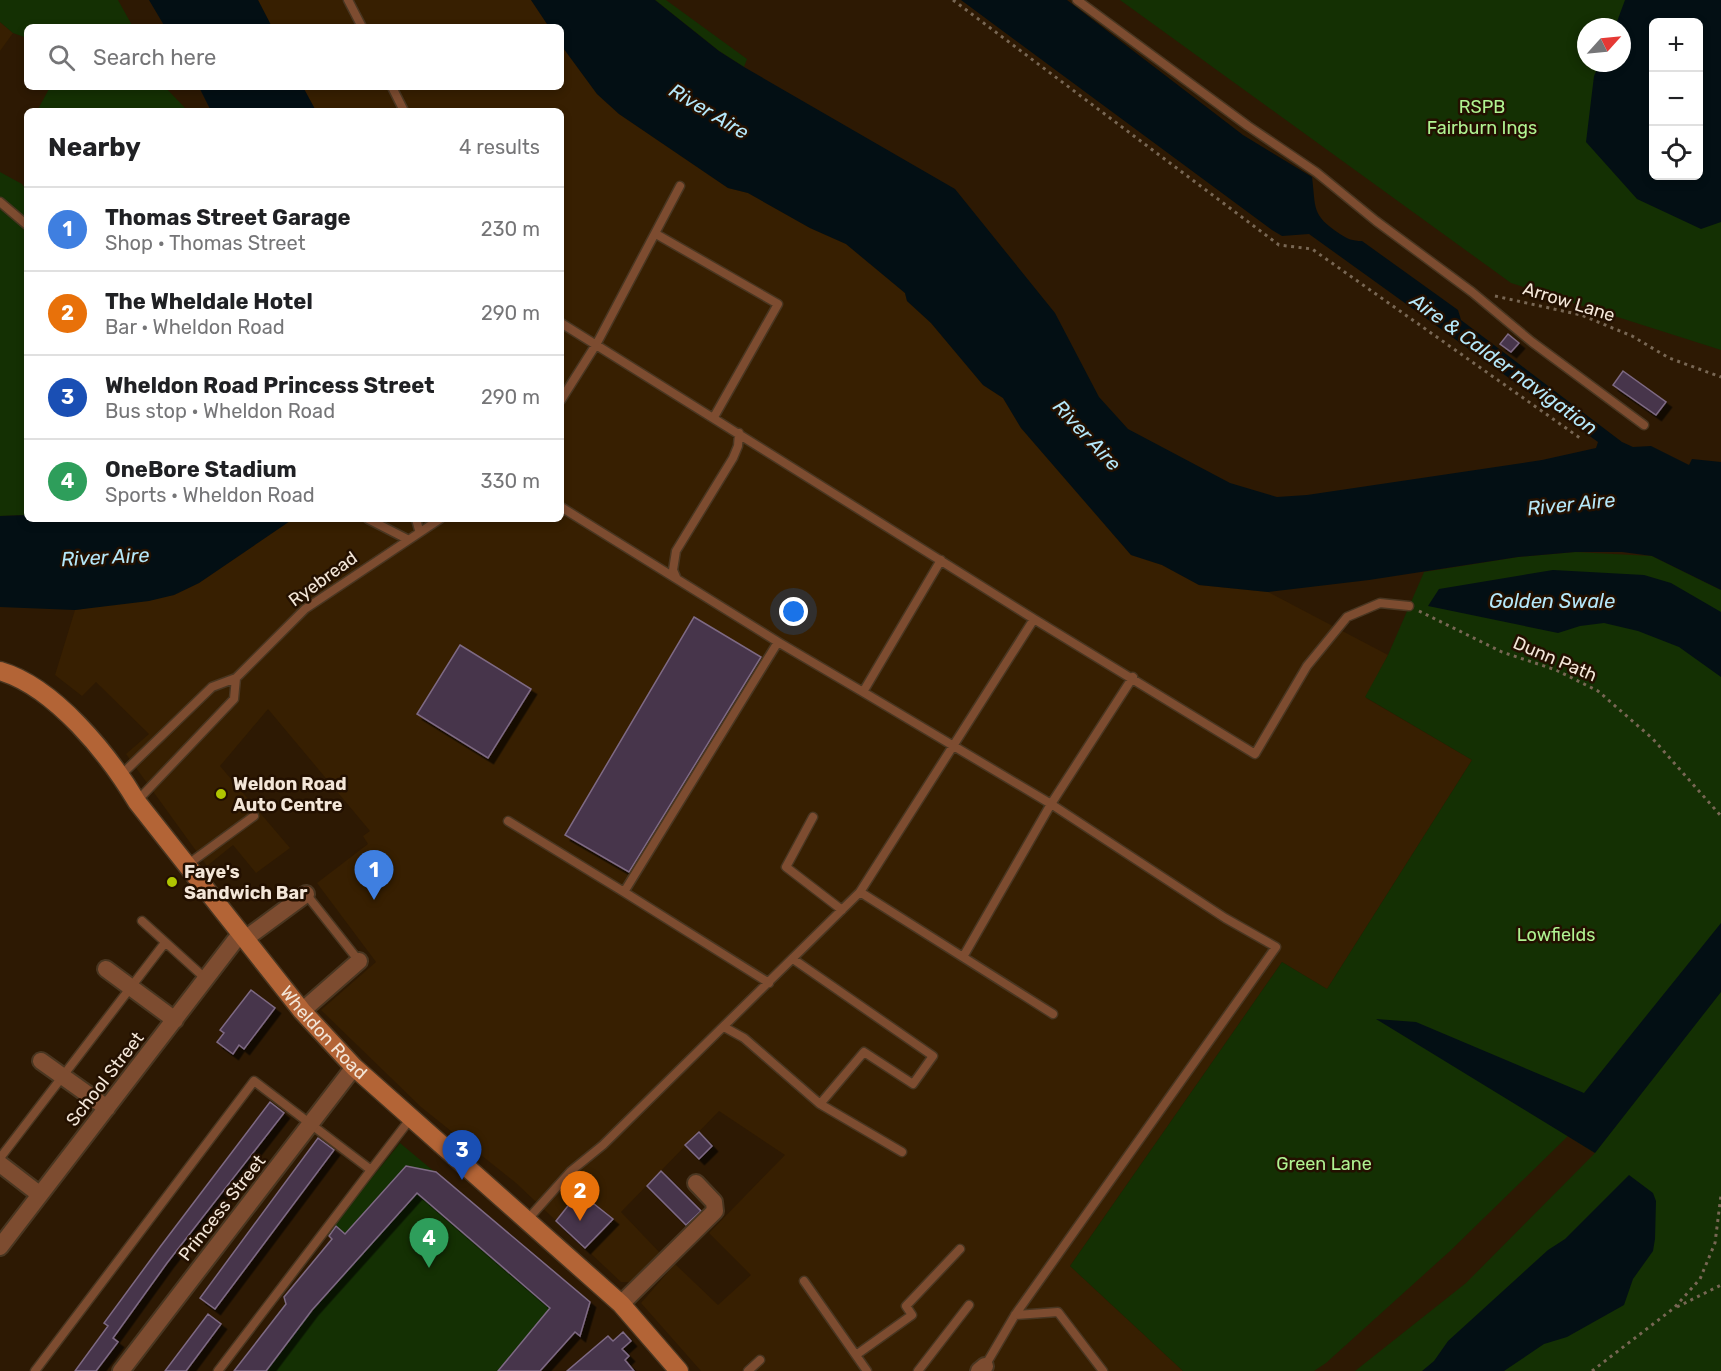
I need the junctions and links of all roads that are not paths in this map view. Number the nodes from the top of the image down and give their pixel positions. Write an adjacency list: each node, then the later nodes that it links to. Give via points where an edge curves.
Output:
1 (348, 0): 3 (lane)
2 (1077, 0): 14 (lane, via 1316,172)
3 (360, 24)
4 (394, 90): 5 (lane)
5 (402, 108)
6 (680, 186): 9 (lane)
7 (0, 202): 8 (lane)
8 (24, 222)
9 (656, 234): 11 (lane); 13 (lane, via 778,304)
10 (564, 325): 11 (lane)
11 (597, 343): 12 (lane); 13 (lane)
12 (564, 395)
13 (714, 417): 15 (lane)
14 (1644, 425)
15 (739, 433): 22 (lane); 23 (lane, via 733,458 676,551)
16 (564, 509): 23 (lane)
17 (374, 522): 21 (lane)
18 (417, 522): 20 (lane)
19 (434, 522): 20 (lane, Ryebread)
20 (419, 530): 21 (lane, Ryebread)
21 (407, 538): 29 (lane, Ryebread, via 305,609)
22 (941, 560): 25 (lane); 30 (lane)
23 (676, 577): 26 (lane)
24 (1409, 606): 28 (lane, via 1380,603 1347,617 1307,666 1255,754)
25 (1034, 619): 28 (lane); 31 (lane)
26 (778, 642): 30 (lane); 39 (lane)
27 (0, 671): 32 (street, Wheldon Road, via 41,693 76,723)
28 (1133, 677): 34 (lane)
29 (236, 678): 32 (lane, Ryebread, via 212,687); 33 (lane, Ryebread, via 234,699)
30 (862, 692): 31 (lane)
31 (954, 746): 34 (lane); 40 (lane)
32 (121, 775): 33 (street, Wheldon Road)
33 (137, 802): 38 (street, Wheldon Road)
34 (1051, 804): 46 (lane); 76 (lane, via 1276,947)
35 (254, 816): 38 (lane)
36 (813, 817): 42 (lane, via 786,867)
37 (508, 821): 39 (lane)
38 (187, 865): 44 (street, Wheldon Road)
39 (624, 892): 51 (lane)
40 (860, 892): 42 (lane); 46 (lane)
41 (306, 894): 44 (street, School Street); 48 (lane)
42 (842, 910): 47 (lane)
43 (142, 921): 45 (lane)
44 (243, 937): 50 (street, School Street); 53 (street, Wheldon Road)
45 (164, 944): 50 (lane); 52 (lane)
46 (963, 957): 54 (lane)
47 (793, 959): 51 (lane); 60 (lane, via 933,1056 913,1084 864,1052)
48 (359, 961): 53 (street)
49 (106, 969): 52 (street)
50 (206, 980): 55 (street, School Street)
51 (768, 983): 56 (lane)
52 (131, 987): 55 (street); 59 (lane)
53 (302, 1011): 58 (street, Wheldon Road)
54 (1053, 1014)
55 (175, 1020): 61 (street, School Street)
56 (724, 1027): 60 (lane, via 744,1038); 70 (lane, via 572,1171)
57 (41, 1061): 59 (street)
58 (354, 1067): 62 (street, Wheldon Road); 63 (street, Princess Street)
59 (64, 1076): 61 (street); 65 (lane)
60 (820, 1104): 64 (lane)
61 (107, 1108): 69 (street, School Street)
62 (412, 1117): 67 (lane); 70 (street, Wheldon Road)
63 (312, 1124): 67 (lane); 80 (lane, via 254,1081); 81 (street, Princess Street)
64 (902, 1152)
65 (0, 1158)
66 (0, 1164): 69 (street)
67 (371, 1170): 82 (lane)
68 (696, 1183): 74 (street, via 714,1202 716,1211)
69 (39, 1194): 71 (street, School Street)
70 (528, 1219): 74 (street, Wheldon Road)
71 (0, 1247)
72 (960, 1248): 77 (lane, via 906,1306 912,1315)
73 (804, 1281): 77 (lane)
74 (621, 1304): 83 (street, Wheldon Road)
75 (969, 1305): 86 (lane)
76 (1015, 1315): 79 (lane); 87 (lane, via 1058,1312)
77 (856, 1355): 85 (lane)
78 (760, 1360): 84 (lane)
79 (982, 1369)
80 (35, 1371)
81 (121, 1371)
82 (218, 1371)
83 (679, 1371)
84 (748, 1371)
85 (867, 1371)
86 (918, 1371)
87 (1103, 1371)

